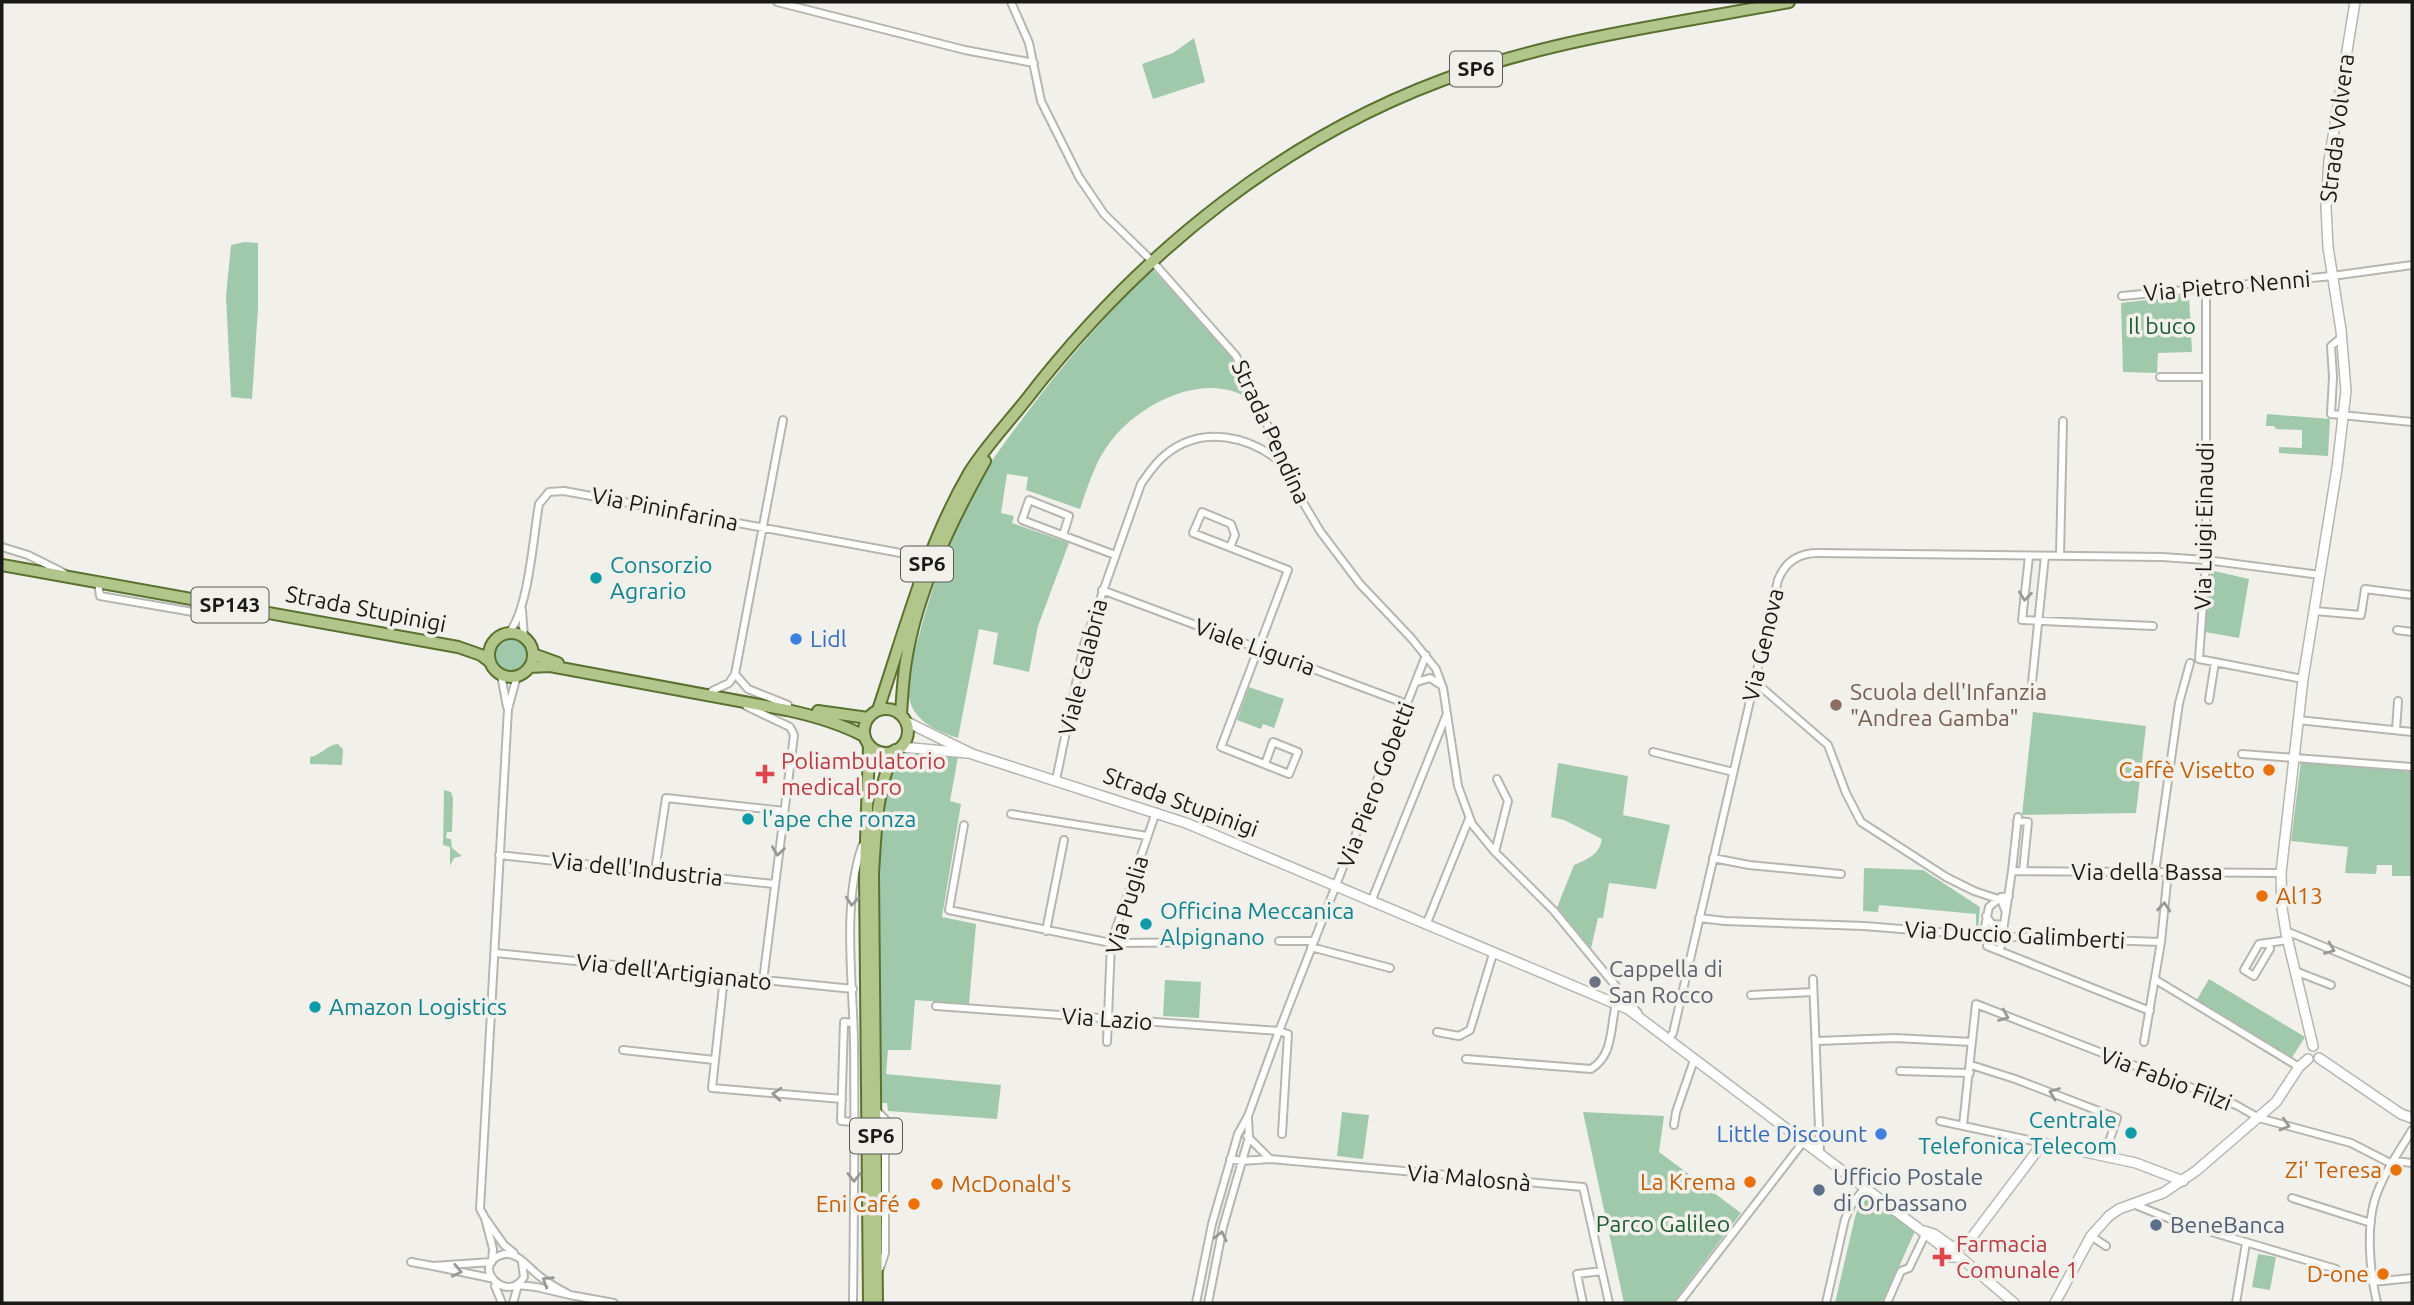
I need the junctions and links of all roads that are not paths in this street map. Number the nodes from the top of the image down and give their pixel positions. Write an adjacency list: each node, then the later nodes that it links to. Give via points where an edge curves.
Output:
1 (777, 2): 5 (street)
2 (1011, 2): 5 (street, Strada Pendina)
3 (1789, 2): 6 (main road, SP6, via 1556,47 1468,71 1396,99 1321,136 1256,176)
4 (2355, 2): 8 (street, Strada Volvera, via 2329,161 2326,207)
5 (1034, 63): 6 (street, Strada Pendina, via 1041,101 1079,177 1104,214)
6 (1152, 261): 17 (main road, SP6, via 1073,343); 18 (street, Strada Pendina, via 1236,356)
7 (2412, 265): 8 (street, Via Pietro Nenni)
8 (2332, 276): 9 (street, Via Pietro Nenni); 13 (street, Strada Volvera, via 2347,376)
9 (2206, 289): 10 (street, Via Pietro Nenni); 12 (street, Via Luigi Einaudi)
10 (2122, 296)
11 (2160, 377): 12 (street)
12 (2206, 377): 27 (street, Via Luigi Einaudi)
13 (2343, 415): 16 (street); 29 (street, Strada Volvera)
14 (783, 420): 19 (street)
15 (2063, 421): 26 (street)
16 (2412, 422)
17 (1002, 431): 32 (main road, SP6, via 969,474); 69 (main road, SP6, via 924,592 906,660)
18 (1285, 467): 23 (street, Viale Calabria, via 1256,445 1234,438 1199,439 1178,447 1166,454 1141,484); 46 (street, Strada Pendina, via 1340,559)
19 (763, 528): 32 (street, Via Pininfarina, via 906,554 916,566); 34 (street, Via Pininfarina, via 549,492 539,503); 51 (street)
20 (1063, 535): 20 (street, via 1022,520 1029,500 1069,516); 23 (street)
21 (2, 547): 30 (street, via 45,562)
22 (1230, 548): 22 (street, via 1235,535 1231,524 1202,512 1193,533); 44 (street, via 1289,570)
23 (1115, 555): 31 (street, Viale Calabria)
24 (2029, 556): 25 (street); 36 (street, one-way to 36, via 2022,620); 55 (street, Via Genova, via 1818,553 1794,558 1778,580)
25 (2045, 556): 26 (street); 36 (street)
26 (2060, 556): 27 (street)
27 (2206, 559): 29 (street); 47 (street, Via Luigi Einaudi, via 2199,659)
28 (2, 565): 30 (main road, Strada Stupinigi / SP143)
29 (2320, 575): 35 (street, Strada Volvera)
30 (72, 578): 43 (main road, Strada Stupinigi / SP143)
31 (1102, 590): 44 (street, Viale Liguria); 83 (street, Viale Calabria, via 1084,645)
32 (916, 591): 66 (main road, SP6)
33 (2412, 594): 35 (street, via 2365,589 2361,615)
34 (522, 604): 40 (street, Via Pininfarina); 41 (street, Via Pininfarina)
35 (2315, 611): 54 (street, Strada Volvera)
36 (2039, 620): 37 (street); 59 (street)
37 (2153, 626)
38 (2397, 630): 39 (street)
39 (2412, 632)
40 (509, 633): 41 (main road); 42 (main road, Strada Stupinigi)
41 (524, 638): 45 (main road)
42 (493, 643): 43 (main road, Strada Stupinigi / SP143); 48 (main road)
43 (458, 648): 48 (main road, Strada Stupinigi / SP143)
44 (1260, 648): 63 (street, Viale Liguria); 79 (street, via 1221,747)
45 (533, 654): 50 (main road); 58 (main road, via 552,662)
46 (1426, 655): 56 (street, Via Piero Gobetti); 57 (street, Strada Pendina)
47 (2215, 662): 54 (street); 61 (street)
48 (490, 663): 52 (main road, Strada Stupinigi)
49 (2190, 663): 98 (street, via 2179,703)
50 (529, 667): 53 (main road); 60 (main road, via 550,666)
51 (735, 674): 58 (street, via 729,683); 64 (street, via 748,689)
52 (501, 675): 53 (main road); 65 (street)
53 (517, 676): 65 (street)
54 (2304, 679): 70 (street, Strada Volvera)
55 (1754, 681): 81 (street, Via Genova); 104 (street, via 1828,745 1861,822)
56 (1416, 683): 57 (street, Via Piero Gobetti, via 1430,678); 63 (street, Via Piero Gobetti)
57 (1442, 687): 67 (street, Strada Pendina)
58 (712, 691): 64 (main road)
59 (2031, 692)
60 (732, 699): 73 (main road, via 820,717 845,726); 84 (street, via 793,731)
61 (2209, 699)
62 (2398, 701): 71 (street)
63 (1407, 704): 103 (street, Via Piero Gobetti)
64 (788, 705): 68 (main road)
65 (508, 709): 93 (street)
66 (878, 710): 68 (main road); 69 (main road, via 890,709)
67 (1447, 714): 87 (street, Strada Pendina, via 1458,786); 107 (street)
68 (868, 718): 73 (main road, SP6)
69 (903, 718): 74 (main road, SP6, via 907,735); 76 (street, Strada Stupinigi)
70 (2298, 720): 71 (street); 78 (street, Strada Volvera)
71 (2396, 730): 72 (street)
72 (2412, 732)
73 (866, 741): 74 (main road, via 881,752); 89 (main road, SP6)
74 (898, 749): 76 (street, Strada Stupinigi); 202 (main road, SP6, via 886,770 877,809 873,873)
75 (1653, 752): 81 (street)
76 (972, 754): 83 (street, Strada Stupinigi)
77 (2242, 754): 78 (street)
78 (2294, 757): 80 (street); 100 (street, Strada Volvera)
79 (1265, 764): 79 (street, via 1289,774 1298,752 1273,742)
80 (2412, 767)
81 (1733, 772): 94 (street, Via Genova)
82 (1497, 779): 92 (street, via 1508,801)
83 (1056, 780): 85 (street, Strada Stupinigi)
84 (784, 811): 95 (street, via 666,799); 102 (street, one-way to 102)
85 (1156, 812): 90 (street, Via Puglia); 103 (street, Strada Stupinigi)
86 (1011, 814): 90 (street)
87 (1469, 819): 92 (street, Strada Pendina); 112 (street)
88 (964, 825): 114 (street, via 949,910)
89 (866, 835): 135 (street, one-way to 135, via 854,870); 211 (main road, SP6)
90 (1147, 836): 121 (street, Via Puglia)
91 (1064, 840): 114 (street)
92 (1495, 852): 142 (street, Strada Pendina, via 1554,912)
93 (499, 855): 95 (street, Via dell'Industria); 125 (street)
94 (1713, 858): 101 (street); 111 (street, Via Genova)
95 (655, 871): 102 (street, Via dell'Industria)
96 (2012, 871): 97 (street, Via della Bassa); 97 (street, via 2017,819 2028,822); 105 (street)
97 (2023, 871): 98 (street, Via della Bassa)
98 (2155, 872): 99 (street, Via della Bassa)
99 (2168, 872): 100 (street, Via della Bassa); 120 (street, one-way to 99)
100 (2281, 873): 117 (street, Strada Volvera)
101 (1841, 874)
102 (774, 884): 132 (street)
103 (1336, 888): 107 (street, Strada Stupinigi); 123 (street, Via Piero Gobetti)
104 (1974, 891): 106 (street); 108 (street)
105 (2009, 896): 106 (street); 109 (street)
106 (1998, 899): 108 (street); 109 (street)
107 (1371, 902): 112 (street, Strada Stupinigi)
108 (1989, 907): 110 (street)
109 (2006, 912): 113 (street)
110 (1985, 914): 113 (street, via 1992,924); 115 (street)
111 (1699, 918): 115 (street, Via Duccio Galimberti); 146 (street, Via Genova)
112 (1426, 925): 126 (street, Strada Stupinigi)
113 (2004, 925): 116 (street)
114 (1046, 931): 121 (street)
115 (1986, 936): 116 (street, Via Duccio Galimberti); 124 (street, via 1987,946)
116 (2002, 936): 120 (street, Via Duccio Galimberti); 124 (street)
117 (2287, 937): 122 (street); 128 (street, Strada Volvera); 133 (street, one-way to 133, via 2291,933)
118 (1279, 941): 123 (street)
119 (1240, 942): 121 (street)
120 (2161, 942): 131 (street)
121 (1111, 943): 141 (street, Via Puglia)
122 (2269, 943): 122 (street, via 2259,944 2244,970 2254,976)
123 (1313, 944): 127 (street); 144 (street, Via Piero Gobetti)
124 (2000, 951): 140 (street)
125 (495, 953): 129 (street, Via dell'Artigianato); 188 (street, via 480,1209)
126 (1493, 954): 138 (street, Strada Stupinigi); 145 (street, via 1470,1030 1459,1036)
127 (1390, 968)
128 (2295, 971): 134 (street); 151 (street, Strada Volvera)
129 (724, 977): 132 (street, Via dell'Artigianato); 156 (street)
130 (1813, 979): 136 (street)
131 (2156, 980): 140 (street); 158 (street)
132 (763, 981): 135 (street, Via dell'Artigianato)
133 (2412, 983)
134 (2330, 985)
135 (853, 989): 143 (street)
136 (1813, 992): 137 (street); 147 (street)
137 (1751, 995)
138 (1616, 1004): 142 (street, Strada Stupinigi); 154 (street, via 1608,1050 1591,1069)
139 (936, 1006): 141 (street, Via Lazio)
140 (2150, 1011): 150 (street)
141 (1108, 1019): 144 (street, Via Lazio); 148 (street, Via Puglia)
142 (1644, 1020): 146 (street, Strada Stupinigi)
143 (853, 1023): 161 (street, via 844,1022); 166 (street)
144 (1279, 1031): 162 (street, Via Piero Gobetti); 171 (street, via 1288,1034)
145 (1437, 1032)
146 (1668, 1040): 157 (street, Strada Stupinigi)
147 (1817, 1041): 149 (street, via 1895,1038); 175 (street)
148 (1107, 1042)
149 (1972, 1042): 159 (street); 163 (street, Via Fabio Filzi, one-way to 163, via 1976,1004)
150 (2144, 1042)
151 (2313, 1046): 153 (street, via 2320,1050); 155 (street, via 2306,1050)
152 (623, 1050): 156 (street)
153 (2319, 1058): 155 (street); 164 (street)
154 (1466, 1059)
155 (2308, 1059): 158 (street)
156 (714, 1060): 161 (street, one-way to 156, via 712,1088)
157 (1694, 1060): 167 (street); 173 (street, Strada Stupinigi)
158 (2299, 1067): 163 (street, via 2276,1102)
159 (1971, 1069): 160 (street); 168 (street); 176 (street, one-way to 159, via 2117,1118)
160 (1900, 1070)
161 (842, 1099): 166 (street, via 841,1121)
162 (1248, 1116): 170 (street); 172 (street)
163 (2259, 1118): 180 (street, Via Fabio Filzi, one-way to 180, via 2351,1143); 182 (street)
164 (2409, 1118)
165 (1940, 1121): 168 (street)
166 (855, 1122): 210 (street, one-way to 210)
167 (1674, 1125)
168 (1963, 1125): 174 (street)
169 (2412, 1130): 180 (street)
170 (1238, 1134): 172 (street); 177 (street)
171 (1282, 1134)
172 (1249, 1137): 178 (street); 179 (street)
173 (1804, 1141): 175 (street, Strada Stupinigi); 218 (street)
174 (2043, 1143): 176 (street); 194 (street, via 1966,1245)
175 (1820, 1153): 183 (street, Strada Stupinigi)
176 (2105, 1154): 182 (street)
177 (1230, 1159): 179 (street, Via Malosnà); 214 (street)
178 (1270, 1159): 179 (street, Via Malosnà); 200 (street, Via Malosnà, via 1583,1187)
179 (1242, 1161): 215 (street, one-way to 179)
180 (2393, 1163): 181 (street); 189 (street, via 2376,1196)
181 (2412, 1163)
182 (2183, 1181): 184 (street)
183 (1865, 1188): 190 (street, Strada Stupinigi); 219 (street, via 1846,1219)
184 (2157, 1196): 186 (street); 187 (street)
185 (2292, 1198): 189 (street)
186 (2133, 1204): 187 (street); 191 (street, via 2109,1216)
187 (2156, 1213): 192 (street)
188 (485, 1218): 195 (street); 197 (street)
189 (2371, 1223): 203 (street)
190 (1924, 1233): 194 (street, Strada Stupinigi, via 1934,1234); 220 (street)
191 (2091, 1236): 193 (street); 222 (street)
192 (2246, 1243): 199 (street); 223 (street)
193 (2106, 1247)
194 (1955, 1251): 221 (street, Strada Stupinigi)
195 (520, 1259): 197 (street, via 501,1255); 205 (street, via 525,1272); 206 (street, one-way to 195)
196 (411, 1262): 198 (street)
197 (492, 1262): 198 (street); 204 (street)
198 (433, 1266): 204 (street, one-way to 204)
199 (2336, 1269)
200 (1602, 1271): 216 (street, via 1577,1274); 217 (street, Via Malosnà)
201 (2412, 1278): 203 (street)
202 (877, 1279): 212 (main road, SP6); 213 (street)
203 (2374, 1280): 224 (street)
204 (492, 1281): 205 (street, via 506,1289); 207 (street)
205 (518, 1285): 206 (street); 208 (street)
206 (570, 1295): 209 (street)
207 (502, 1303)
208 (513, 1303)
209 (610, 1303)
210 (853, 1303)
211 (869, 1303)
212 (877, 1303)
213 (883, 1303)
214 (1196, 1303)
215 (1208, 1303)
216 (1583, 1303)
217 (1609, 1303)
218 (1679, 1303)
219 (1826, 1303)
220 (1887, 1303)
221 (2014, 1303)
222 (2055, 1303)
223 (2236, 1303)
224 (2377, 1303)

